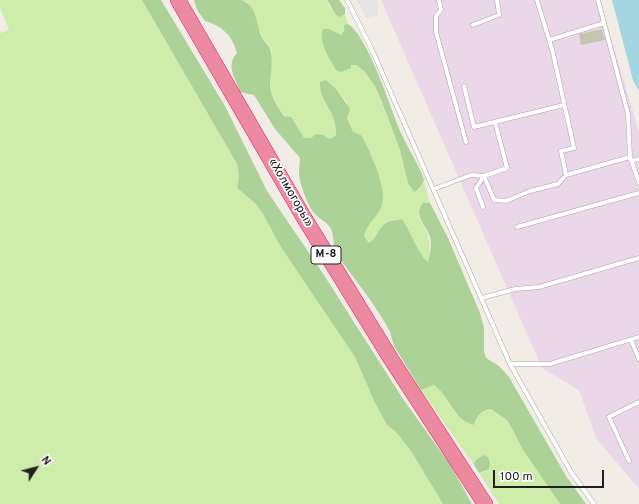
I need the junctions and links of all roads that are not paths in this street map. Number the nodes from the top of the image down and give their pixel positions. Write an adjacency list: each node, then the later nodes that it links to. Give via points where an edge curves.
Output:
1 (178, 0): 31 (highway, «Холмогоры» / М-8, via 307,223)
2 (347, 0): 19 (lane)
3 (439, 0): 13 (lane, via 441,10 436,16 436,32)
4 (497, 0): 8 (lane, via 499,15)
5 (537, 0): 9 (lane)
6 (598, 0): 7 (lane)
7 (604, 23): 9 (lane); 14 (lane, via 628,114)
8 (473, 25)
9 (549, 40): 11 (lane)
10 (464, 86): 12 (lane, via 474,126)
11 (564, 105): 12 (lane); 16 (lane, via 574,148 561,152 566,175)
12 (495, 122): 17 (lane, via 507,168)
13 (466, 142)
14 (631, 159): 15 (lane); 16 (lane); 18 (lane)
15 (639, 159)
16 (568, 174): 17 (lane, via 558,184 530,191 506,201 494,200)
17 (484, 176): 19 (lane, via 471,175); 21 (lane, via 476,188)
18 (639, 182)
19 (434, 189): 24 (lane)
20 (639, 193): 22 (lane)
21 (484, 208)
22 (517, 227)
23 (639, 258): 24 (lane, via 539,287 515,289)
24 (482, 298): 28 (lane)
25 (639, 337): 26 (lane)
26 (631, 340): 27 (lane); 28 (lane, via 550,364)
27 (639, 359)
28 (510, 364): 32 (lane, via 572,472)
29 (639, 402): 30 (lane, via 609,417)
30 (629, 461)
31 (485, 504)
32 (594, 504)

